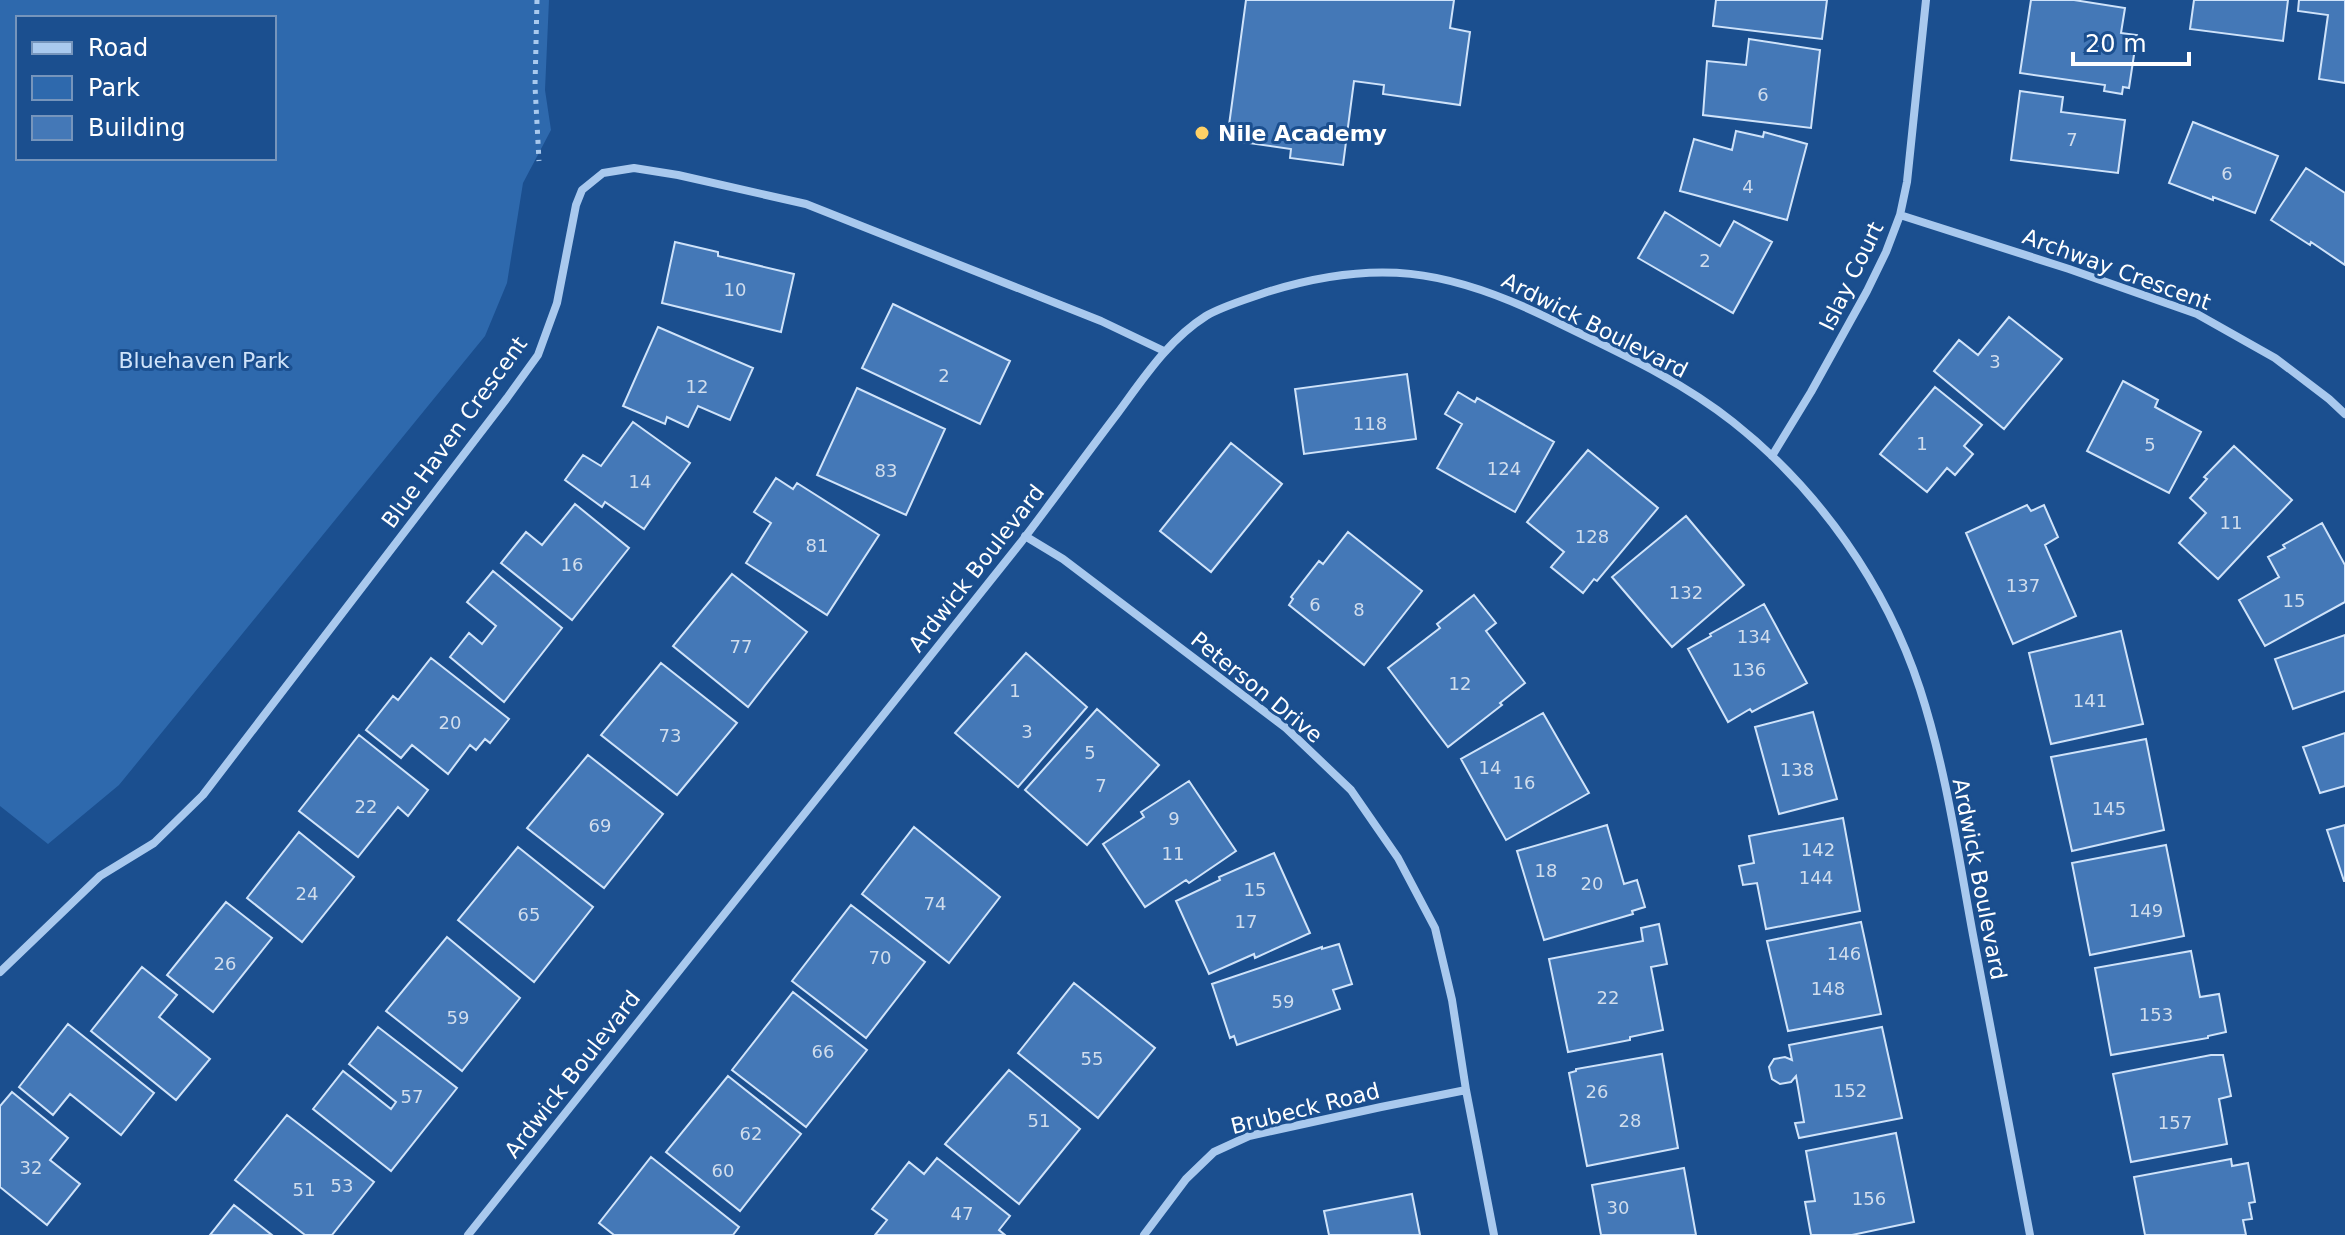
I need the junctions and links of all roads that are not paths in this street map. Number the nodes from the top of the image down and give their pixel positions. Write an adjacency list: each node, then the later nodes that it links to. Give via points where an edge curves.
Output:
1 (1926, 0): 2 (street, Islay Court)
2 (1900, 215): 4 (street, Archway Crescent, via 2197,314 2275,358); 5 (street, Islay Court, via 1867,291)
3 (1164, 351): 5 (street, Ardwick Boulevard, via 1206,316 1305,280 1352,272 1440,277 1506,298 1656,372 1729,418); 6 (street, Ardwick Boulevard); 7 (street, Blue Haven Crescent, via 806,204 634,168 603,173 582,190 557,303 538,355 507,398 203,795 154,843 100,876)
4 (2345, 414)
5 (1772, 456): 12 (street, Ardwick Boulevard, via 1853,551 1888,612 1920,688 1944,782)
6 (1025, 536): 8 (street, Peterson Drive, via 1286,728 1351,790 1398,858 1435,928); 9 (street, Ardwick Boulevard)
7 (0, 972)
8 (1466, 1090): 10 (street, Brubeck Road, via 1249,1136 1214,1152); 11 (street, Peterson Drive)
9 (468, 1235)
10 (1144, 1235)
11 (1494, 1235)
12 (2030, 1235)

